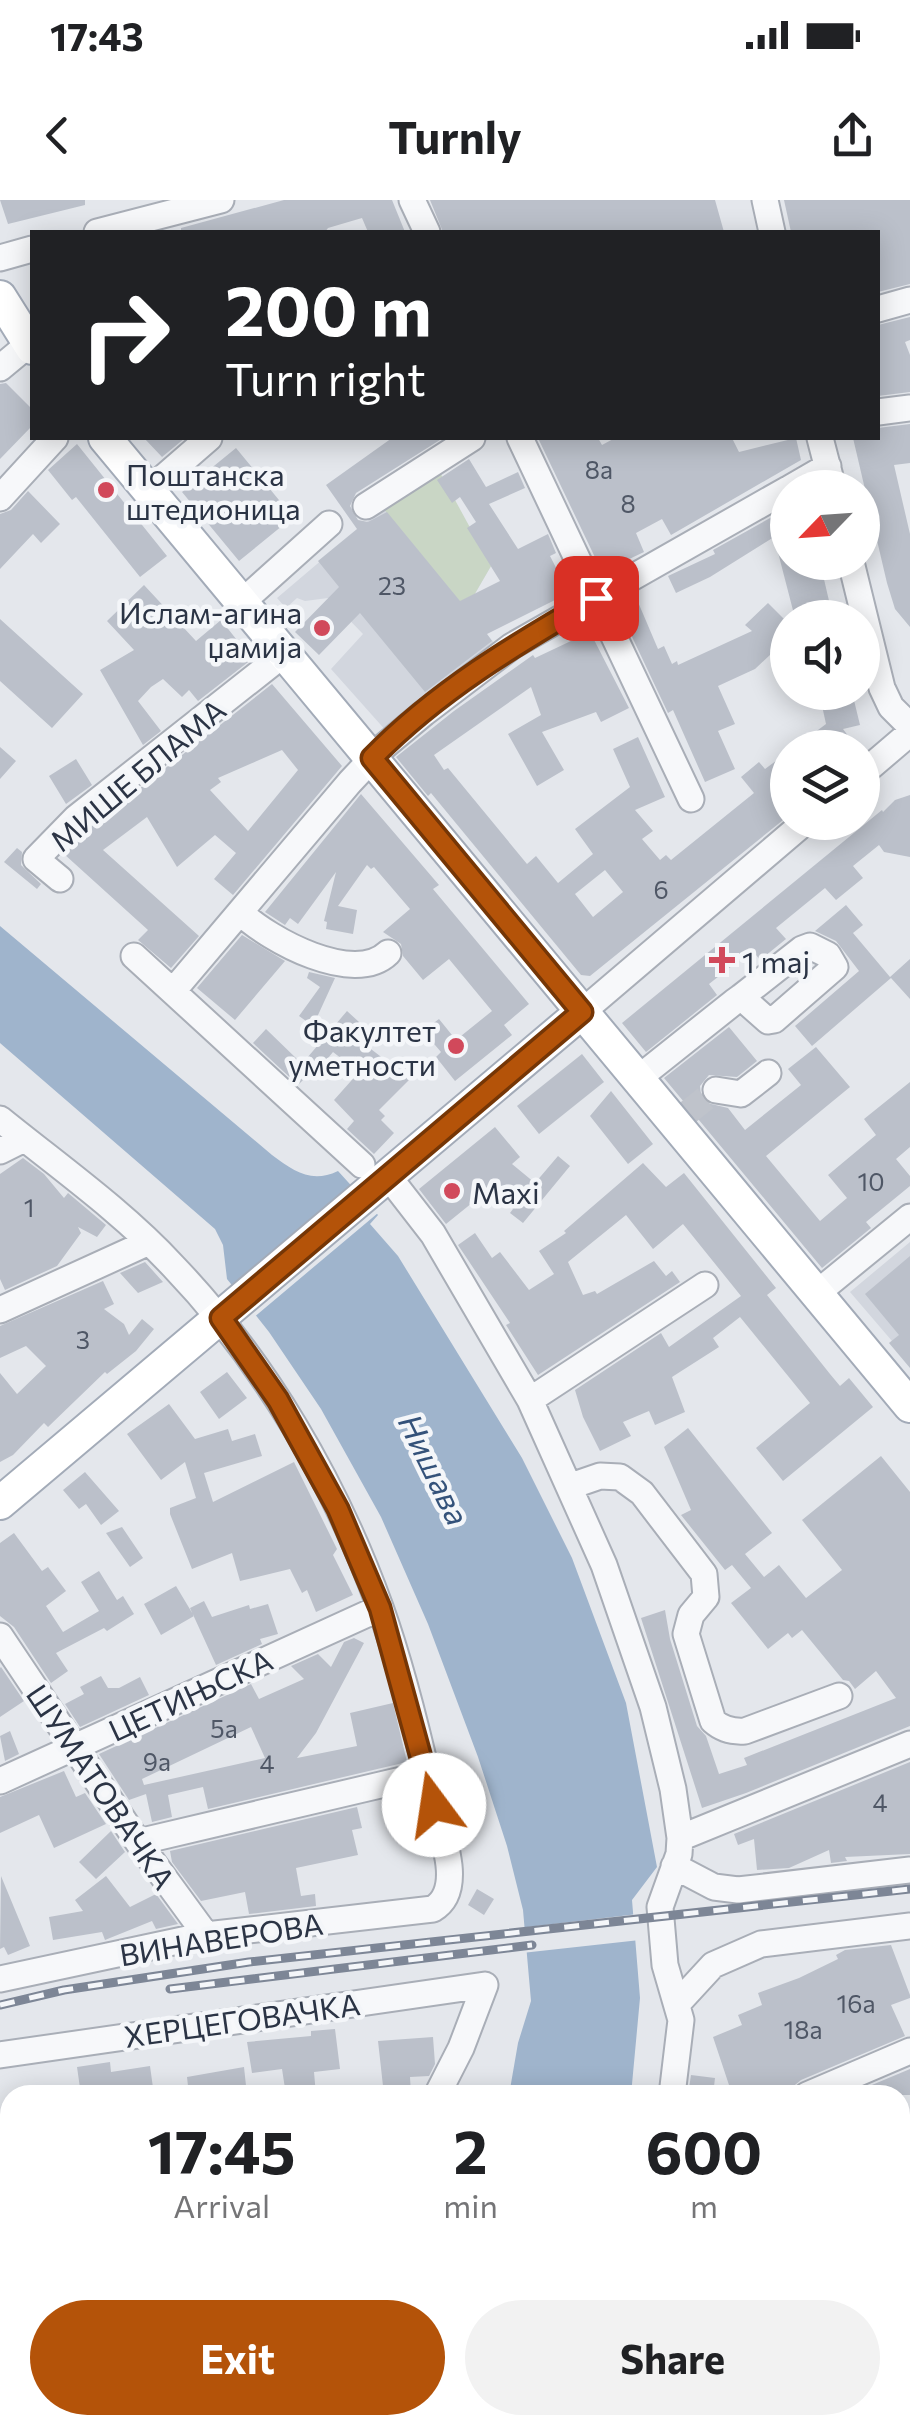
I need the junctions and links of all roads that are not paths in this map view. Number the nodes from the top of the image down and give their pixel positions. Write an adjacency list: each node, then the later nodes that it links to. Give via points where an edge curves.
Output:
1 (221, 200): 4 (street)
2 (764, 200): 6 (street)
3 (413, 201): 5 (street)
4 (105, 230)
5 (426, 230)
6 (772, 230)
7 (30, 250): 8 (street)
8 (0, 258)
9 (0, 297): 12 (main road)
10 (910, 300): 11 (street)
11 (880, 308)
12 (30, 344)
13 (30, 347): 14 (street)
14 (0, 368)
15 (910, 408): 16 (street)
16 (880, 412)
17 (53, 440): 25 (street)
18 (107, 440): 24 (main road)
19 (206, 440): 24 (street)
20 (469, 440): 27 (street)
21 (521, 440): 30 (street)
22 (821, 440): 23 (street)
23 (829, 470)
24 (148, 490): 31 (main road)
25 (0, 498)
26 (770, 499): 30 (street)
27 (366, 506)
28 (329, 524): 31 (street)
29 (855, 580): 33 (street, via 882,688)
30 (596, 598): 34 (street, via 512,646); 36 (street)
31 (242, 602): 32 (main road)
32 (285, 654): 34 (main road); 38 (street, МИШЕ БЛАМА, via 66,812 36,858)
33 (910, 730): 35 (street)
34 (372, 758): 39 (street); 44 (main road)
35 (880, 758)
36 (691, 800)
37 (784, 840): 44 (street)
38 (60, 880)
39 (241, 913): 40 (street, via 322,959 364,966); 42 (street)
40 (388, 954)
41 (134, 956): 42 (street)
42 (173, 991): 51 (street)
43 (741, 997): 46 (street)
44 (582, 1012): 46 (main road); 51 (main road)
45 (768, 1073): 47 (street, via 741,1094)
46 (636, 1080): 55 (main road, via 680,1119)
47 (716, 1090)
48 (0, 1119): 49 (street)
49 (24, 1138): 50 (street); 53 (street)
50 (0, 1151)
51 (372, 1179): 57 (main road); 58 (street, via 433,1234)
52 (910, 1218): 55 (street)
53 (149, 1242): 56 (street); 57 (street)
54 (706, 1285): 58 (street)
55 (817, 1294): 59 (main road)
56 (0, 1310)
57 (231, 1310): 61 (main road); 62 (street, via 316,1466)
58 (530, 1400): 60 (street)
59 (910, 1406)
60 (571, 1486): 64 (street, via 620,1477 642,1494 704,1574 706,1597 690,1616 686,1634 718,1725 745,1731); 69 (street, via 653,1707)
61 (0, 1503)
62 (380, 1608): 66 (street, ЦЕТИЊСКА); 67 (street)
63 (0, 1636): 66 (street, ШУМАТОВАЧКА)
64 (838, 1696)
65 (910, 1744): 69 (street)
66 (75, 1746): 68 (street, ЦЕТИЊСКА); 70 (street, ШУМАТОВАЧКА)
67 (427, 1774): 70 (street); 74 (street, ВИНАВЕРОВА, via 451,1878 442,1904)
68 (0, 1781)
69 (680, 1838): 71 (street)
70 (138, 1842): 74 (street, ШУМАТОВАЧКА)
71 (674, 1866): 72 (street, via 714,1887 738,1890); 76 (street, via 660,1927 664,1966)
72 (910, 1870)
73 (910, 1926): 76 (street, via 762,1944 713,1964)
74 (206, 1936): 75 (street, ВИНАВЕРОВА)
75 (0, 1979)
76 (678, 2003): 80 (street, via 682,2035)
77 (910, 2051): 81 (street)
78 (0, 2055): 79 (street, ХЕРЦЕГОВАЧКА, via 485,1984)
79 (442, 2085)
80 (674, 2085)
81 (830, 2085)

